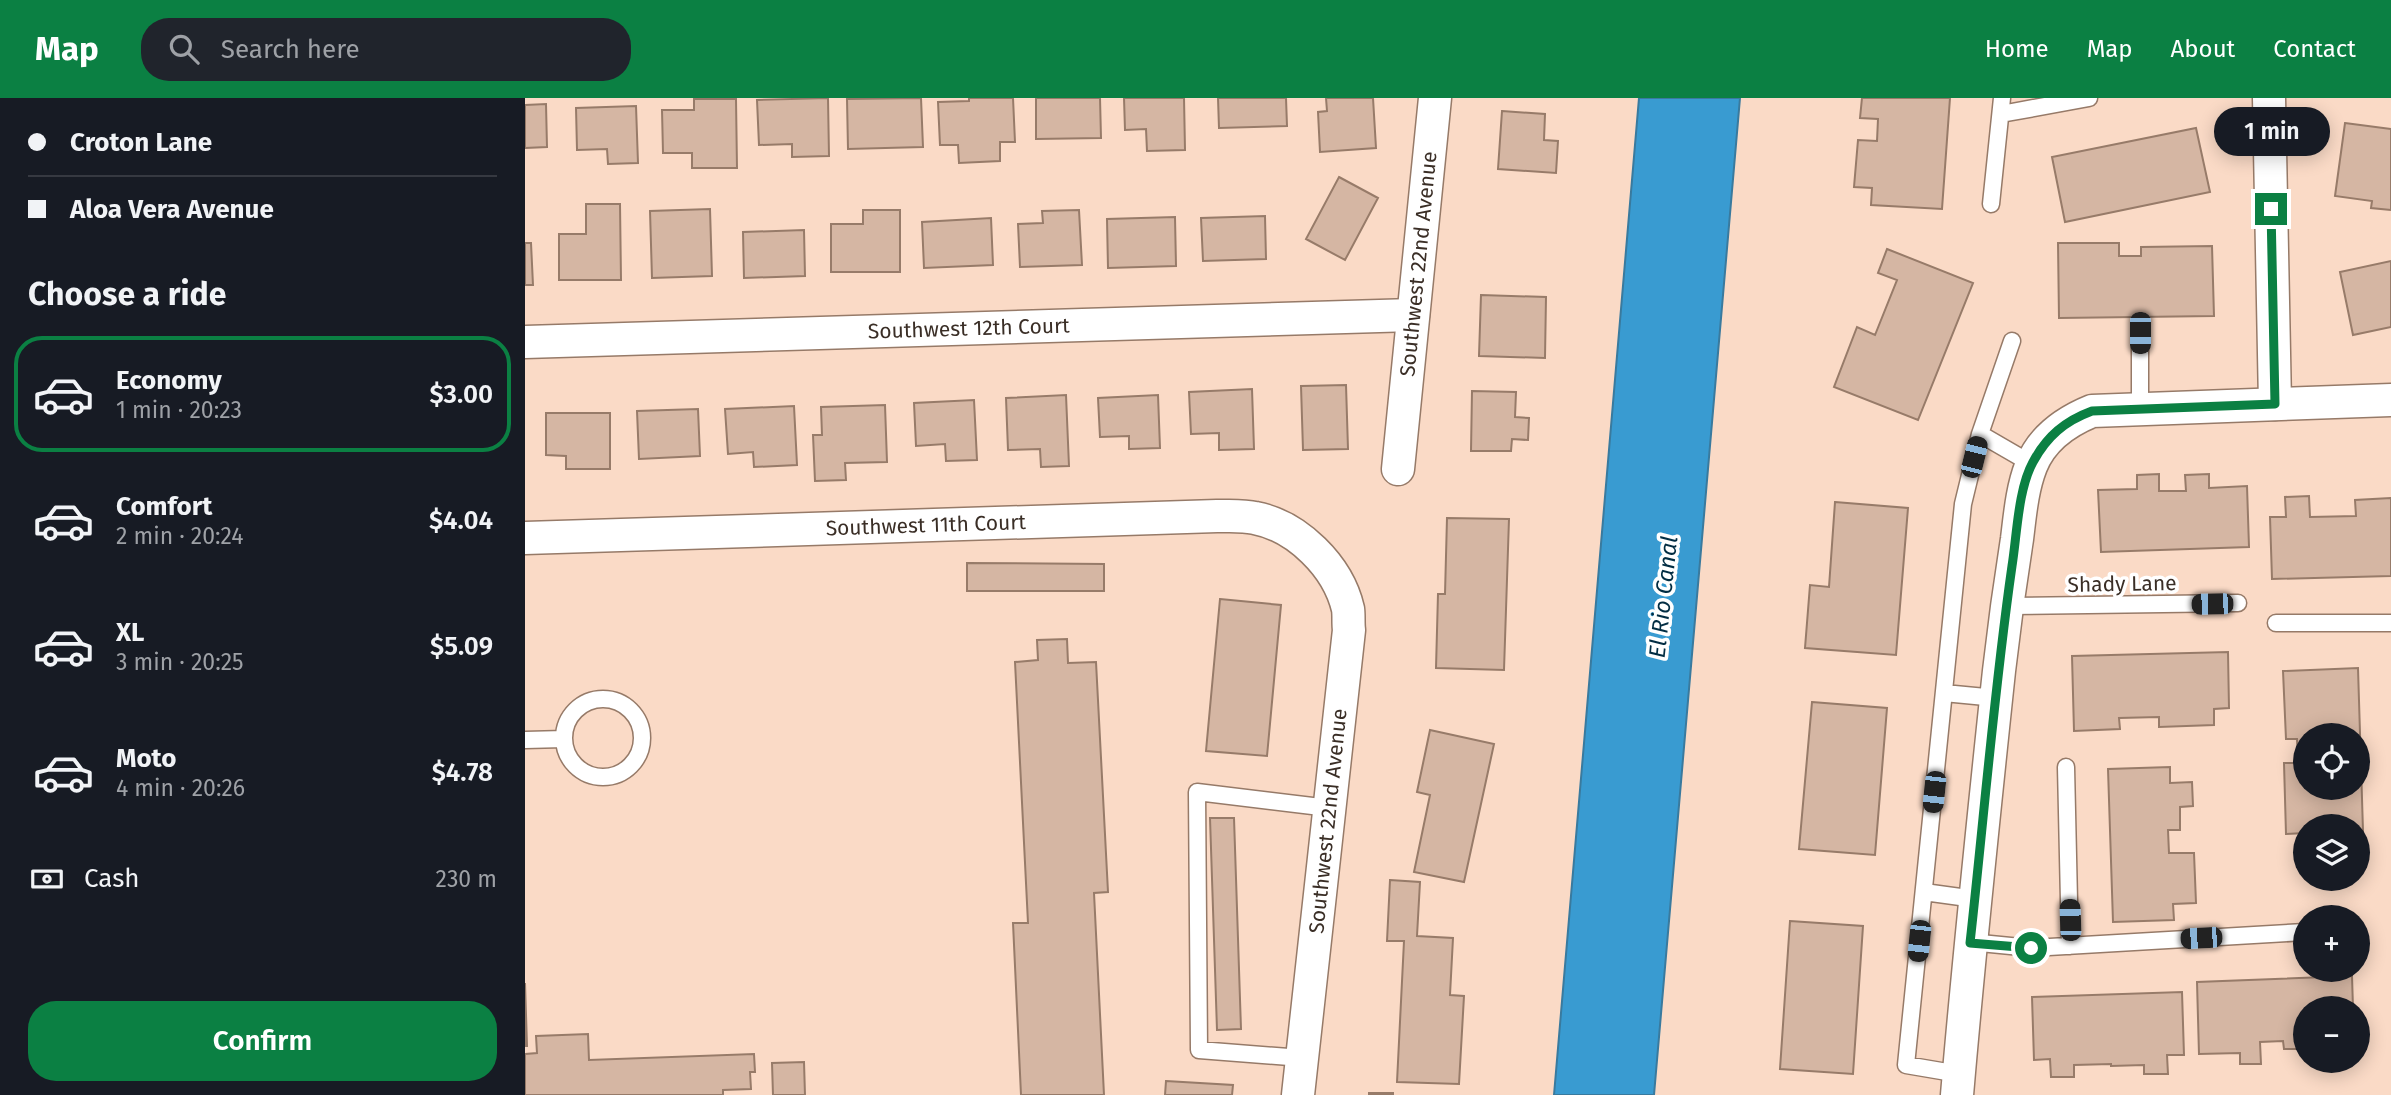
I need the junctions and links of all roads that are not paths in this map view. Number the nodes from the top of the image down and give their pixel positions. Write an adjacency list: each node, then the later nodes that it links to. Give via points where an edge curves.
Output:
1 (1435, 98): 6 (street, Southwest 22nd Avenue)
2 (2089, 98): 4 (lane)
3 (2269, 98): 11 (street)
4 (2002, 106): 5 (lane)
5 (1991, 204)
6 (1413, 315): 9 (street, Southwest 12th Court); 15 (street, Southwest 22nd Avenue)
7 (2140, 333): 12 (lane)
8 (2013, 341): 13 (lane)
9 (525, 342)
10 (2391, 400): 11 (street)
11 (2275, 404): 12 (street)
12 (2140, 409): 14 (street, via 2092,411 2072,419 2055,431)
13 (1980, 434): 14 (lane); 22 (lane, via 1963,504)
14 (2032, 464): 19 (street)
15 (1398, 469)
16 (525, 538): 17 (street, Southwest 11th Court, via 1217,516 1254,518 1280,526)
17 (1317, 554): 27 (street, Southwest 22nd Avenue, via 1348,609 1349,630)
18 (2238, 603): 19 (lane, Shady Lane)
19 (2006, 606): 23 (street)
20 (2276, 623): 21 (lane)
21 (2391, 623)
22 (1944, 693): 23 (lane); 28 (lane)
23 (1996, 698): 29 (street)
24 (564, 739): 24 (lane, via 581,770 605,776 635,760 642,736 634,714 602,699 579,707); 25 (lane)
25 (525, 740)
26 (2066, 767): 32 (lane)
27 (1329, 808): 33 (street, Southwest 22nd Avenue); 33 (lane, via 1197,792 1199,1050)
28 (1924, 892): 29 (lane); 34 (lane, via 1906,1065)
29 (1975, 899): 31 (street)
30 (2293, 933): 32 (lane)
31 (1970, 943): 32 (lane); 34 (street)
32 (2070, 946)
33 (1302, 1058): 35 (street, Southwest 22nd Avenue)
34 (1958, 1084)
35 (1298, 1095)

